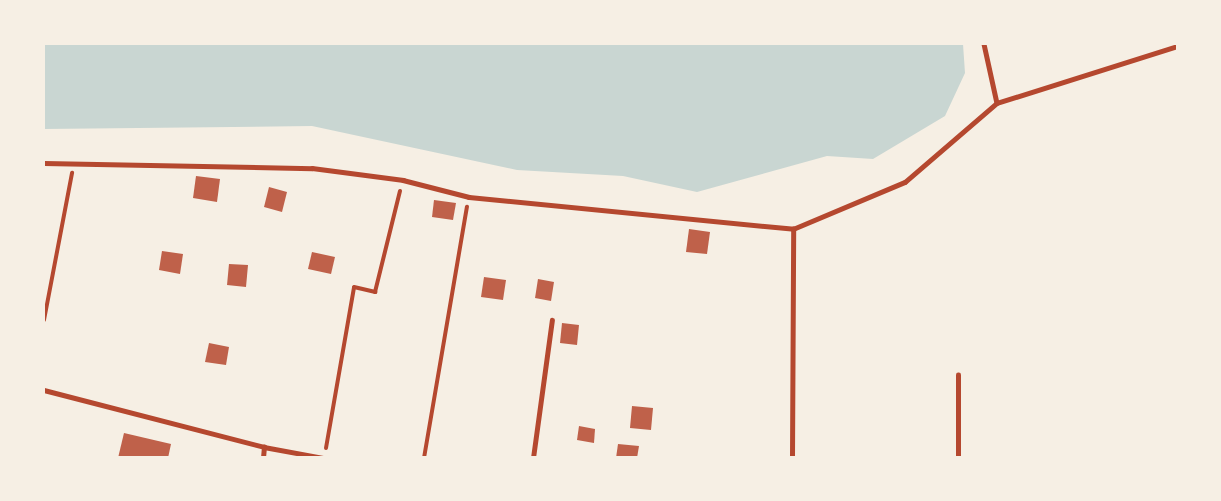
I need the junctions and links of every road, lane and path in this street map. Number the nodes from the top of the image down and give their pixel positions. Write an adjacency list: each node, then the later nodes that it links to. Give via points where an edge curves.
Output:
1 (984, 44): 3 (lane)
2 (1178, 46): 3 (lane)
3 (997, 103): 8 (lane, via 905,182)
4 (44, 163): 5 (lane)
5 (74, 164): 6 (lane, via 312,168); 9 (path)
6 (403, 180): 7 (lane); 14 (path, via 375,292 354,287)
7 (469, 197): 8 (lane); 16 (path)
8 (793, 229): 18 (lane)
9 (44, 320)
10 (552, 320): 17 (lane)
11 (958, 375): 19 (lane)
12 (44, 390): 13 (lane)
13 (264, 447): 14 (lane); 15 (lane)
14 (324, 457)
15 (263, 458)
16 (424, 458)
17 (532, 458)
18 (792, 458)
19 (958, 458)

